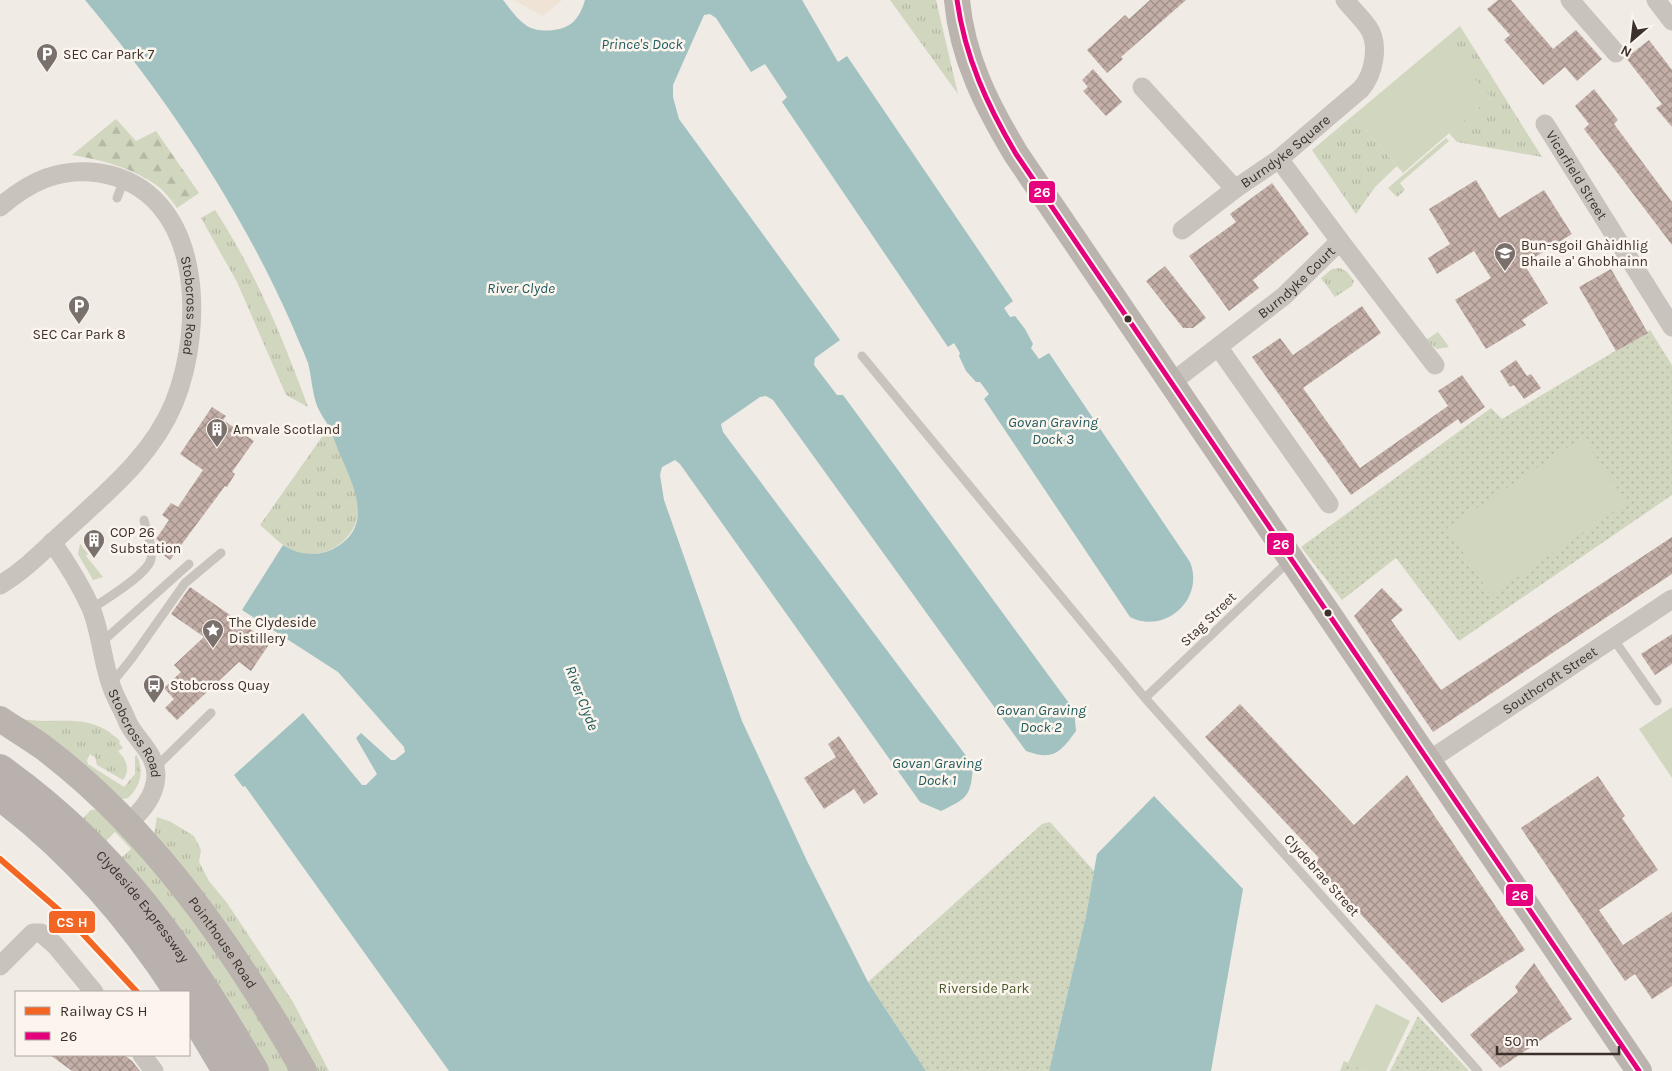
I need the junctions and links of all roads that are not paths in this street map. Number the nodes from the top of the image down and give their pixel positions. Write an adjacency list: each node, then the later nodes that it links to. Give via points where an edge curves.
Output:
1 (957, 0): 20 (street, via 976,81 1000,128)
2 (1345, 0): 9 (street, Burndyke Square, via 1369,28 1374,42 1369,78 1361,89)
3 (1570, 0): 6 (street)
4 (1656, 0): 5 (street)
5 (1672, 21)
6 (1616, 53)
7 (1142, 88): 11 (street, Burndyke Square)
8 (1545, 124): 16 (street, Vicarfield Street)
9 (1279, 159): 11 (street, Burndyke Square); 15 (street, Burndyke Court)
10 (124, 180): 12 (lane); 13 (street, Stobcross Road, via 90,172 62,173 32,183); 23 (street, Stobcross Road, via 161,207 183,247 192,289 187,360 173,405 152,444 122,479)
11 (1235, 189): 14 (street)
12 (116, 198)
13 (0, 206)
14 (1182, 230)
15 (1340, 241): 17 (street, Burndyke Court, via 1284,296); 19 (street)
16 (1672, 328)
17 (1219, 348): 20 (street, Burndyke Court); 21 (street)
18 (862, 356): 33 (lane, Clydebrae Street)
19 (1435, 365)
20 (1171, 383): 25 (street)
21 (1329, 504)
22 (144, 520): 29 (lane, via 151,551 149,564)
23 (52, 542): 27 (street, Stobcross Road); 29 (street, Stobcross Road, via 73,571)
24 (221, 552): 32 (lane, via 184,583)
25 (1290, 560): 33 (lane, Stag Street); 37 (street)
26 (189, 564): 31 (lane)
27 (0, 585)
28 (1672, 599): 30 (street, Southcroft Street)
29 (91, 609): 31 (street, Stobcross Road)
30 (1612, 637): 34 (lane); 37 (street, Southcroft Street)
31 (102, 642): 32 (street, Stobcross Road)
32 (110, 684): 39 (street, Stobcross Road, via 131,729 145,744)
33 (1145, 698): 52 (lane, Clydebrae Street)
34 (1657, 701)
35 (211, 712): 39 (lane)
36 (0, 719): 41 (street, via 70,769)
37 (1428, 762): 47 (street)
38 (0, 768): 50 (main road, Clydeside Expressway, via 76,829 136,892 194,970)
39 (154, 768): 41 (street, Stobcross Road, via 154,785 148,802)
40 (0, 798): 44 (main road, Clydeside Expressway, via 44,833 87,874 121,913)
41 (128, 824): 51 (street, Pointhouse Road, via 219,935 269,1009)
42 (0, 966): 43 (street, via 33,933 41,933 55,944)
43 (93, 991)
44 (177, 991)
45 (190, 1012): 49 (main road)
46 (143, 1056): 48 (street)
47 (1631, 1068)
48 (154, 1071)
49 (226, 1071)
50 (255, 1071)
51 (304, 1071)
52 (1478, 1071)

